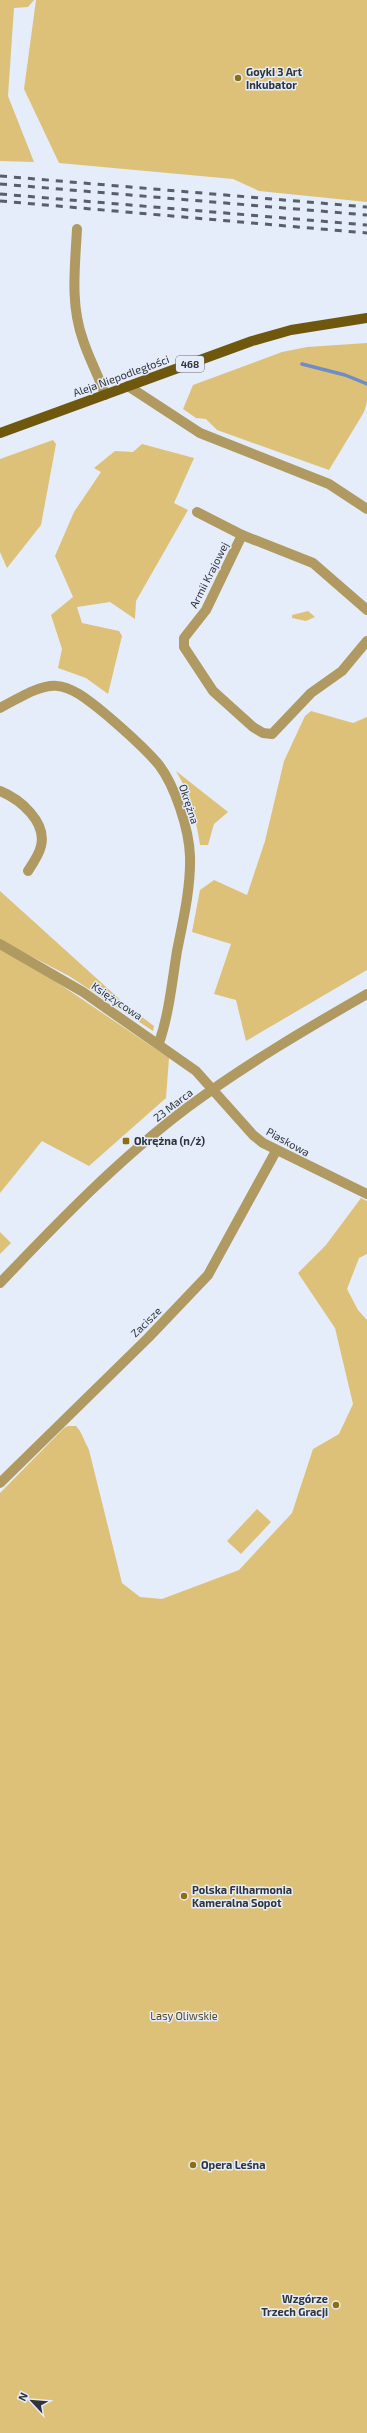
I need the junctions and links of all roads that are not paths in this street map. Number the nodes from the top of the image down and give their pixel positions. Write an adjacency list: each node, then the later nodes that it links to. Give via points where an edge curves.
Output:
1 (77, 230): 4 (street, via 74,289 77,318)
2 (367, 318): 3 (main road, Aleja Niepodległości / 468, via 291,330 252,341)
3 (128, 386): 4 (main road, Aleja Niepodległości / 468); 6 (street, via 200,433 329,484)
4 (105, 394): 5 (main road, Aleja Niepodległości / 468)
5 (0, 433)
6 (367, 508)
7 (197, 512): 8 (street, Armii Krajowej)
8 (242, 535): 9 (street, Armii Krajowej, via 313,563); 10 (street, Armii Krajowej, via 206,610 184,638 184,647 214,691 253,727 263,733 272,734 280,728 311,693 342,672)
9 (367, 610)
10 (367, 641)
11 (0, 708): 16 (street, Okrężna, via 44,685 74,691 86,698 136,741 160,766 167,778 179,806 190,855 179,943)
12 (0, 791): 13 (street, via 26,808 42,836 39,854)
13 (28, 870)
14 (0, 944): 16 (street, Księżycowa, via 62,979)
15 (367, 994): 17 (street, 23 Marca, via 262,1056)
16 (159, 1043): 17 (street, Księżycowa, via 196,1071)
17 (212, 1090): 18 (street, Piaskowa, via 253,1135); 20 (street, 23 Marca, via 114,1169 66,1214)
18 (276, 1151): 19 (street, Piaskowa); 21 (street, Zacisze, via 208,1275 148,1338)
19 (367, 1194)
20 (0, 1283)
21 (0, 1483)

